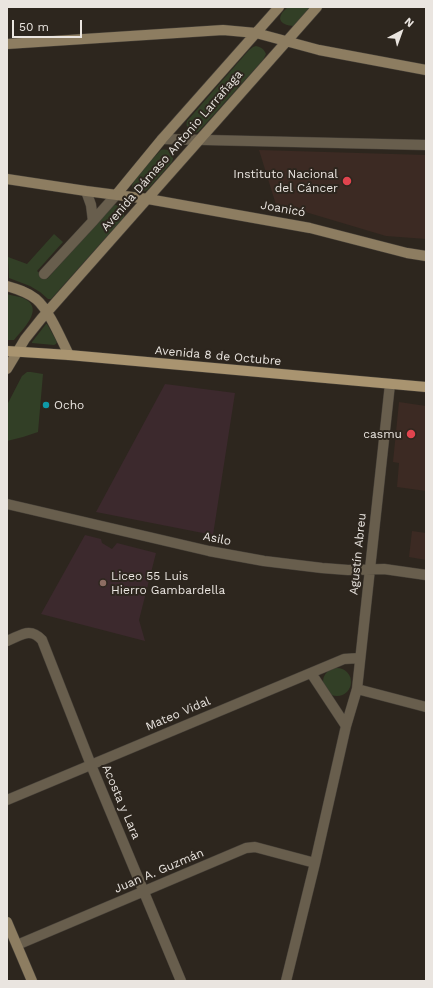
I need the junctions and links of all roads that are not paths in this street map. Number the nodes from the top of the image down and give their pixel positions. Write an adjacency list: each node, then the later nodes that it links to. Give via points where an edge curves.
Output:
1 (279, 7): 3 (street, Avenida Dámaso Antonio Larrañaga)
2 (318, 7): 4 (street, Avenida Dámaso Antonio Larrañaga)
3 (256, 33): 4 (street); 5 (street, via 223,30); 7 (street, Avenida Dámaso Antonio Larrañaga)
4 (286, 42): 6 (street); 8 (street, Avenida Dámaso Antonio Larrañaga)
5 (7, 44)
6 (426, 70)
7 (162, 138): 8 (street); 12 (street, Avenida Dámaso Antonio Larrañaga)
8 (199, 140): 9 (street); 13 (street, Avenida Dámaso Antonio Larrañaga)
9 (426, 145)
10 (7, 179): 11 (street, Joanicó)
11 (86, 191): 12 (street, Joanicó); 14 (street)
12 (116, 195): 13 (street, Joanicó); 14 (street, Avenida Dámaso Antonio Larrañaga)
13 (148, 199): 15 (street, Joanicó, via 310,228); 18 (street, Avenida Dámaso Antonio Larrañaga)
14 (93, 221): 16 (street, Avenida Dámaso Antonio Larrañaga)
15 (426, 256)
16 (44, 274)
17 (7, 286): 18 (street, via 28,293 42,304)
18 (47, 312): 19 (street, Avenida Dámaso Antonio Larrañaga); 20 (street)
19 (12, 351): 20 (main road, Avenida 8 de Octubre); 21 (street, Avenida Dámaso Antonio Larrañaga)
20 (69, 355): 22 (main road, Avenida 8 de Octubre)
21 (7, 369)
22 (390, 384): 23 (main road, Avenida 8 de Octubre); 25 (street, Agustín Abreu)
23 (426, 387)
24 (7, 504): 25 (street, Asilo, via 209,551 264,561 348,570)
25 (369, 569): 26 (street, Asilo); 28 (street, Agustín Abreu)
26 (426, 575)
27 (7, 641): 33 (street, Acosta y Lara, via 28,632 36,634 42,640)
28 (360, 658): 29 (street, Mateo Vidal, via 344,659); 30 (street, Agustín Abreu)
29 (310, 673): 32 (street); 33 (street, Mateo Vidal)
30 (357, 688): 31 (street); 32 (street, Agustín Abreu)
31 (426, 707)
32 (346, 726): 35 (street, Agustín Abreu)
33 (91, 765): 34 (street, Mateo Vidal); 36 (street, Acosta y Lara)
34 (7, 800)
35 (315, 862): 36 (street, Juan A. Guzmán, via 255,847 246,848); 41 (street, Agustín Abreu)
36 (144, 891): 38 (street, Juan A. Guzmán); 40 (street, Acosta y Lara)
37 (7, 922): 38 (street)
38 (17, 945): 39 (street)
39 (32, 981)
40 (181, 981)
41 (286, 981)

